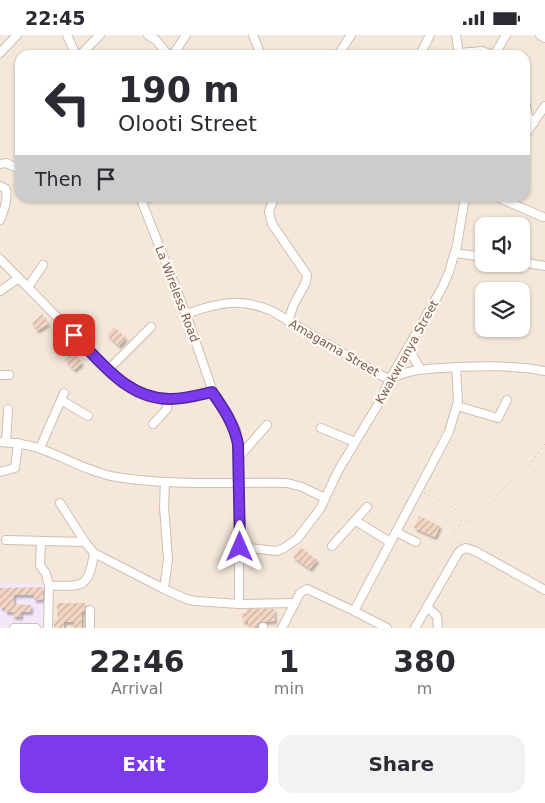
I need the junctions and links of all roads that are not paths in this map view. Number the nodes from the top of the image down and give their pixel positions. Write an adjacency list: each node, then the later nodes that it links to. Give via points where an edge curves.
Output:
1 (17, 35): 22 (street)
2 (67, 35): 13 (street)
3 (100, 35): 14 (street)
4 (148, 35): 15 (street)
5 (186, 35): 16 (street)
6 (253, 35): 17 (street)
7 (350, 35): 18 (street)
8 (430, 35): 19 (street)
9 (456, 35): 20 (street)
10 (506, 35): 21 (street)
11 (540, 35): 12 (street)
12 (545, 38)
13 (74, 50)
14 (85, 50)
15 (164, 50)
16 (176, 50)
17 (259, 50)
18 (341, 50)
19 (422, 50)
20 (458, 50)
21 (497, 50)
22 (0, 53)
23 (545, 106): 25 (street)
24 (530, 118): 25 (street)
25 (535, 121): 26 (street); 27 (street)
26 (545, 123)
27 (530, 128)
28 (0, 164): 29 (street)
29 (15, 167)
30 (0, 186): 36 (street, via 7,191)
31 (142, 202): 46 (street, La Wireless Road)
32 (273, 202): 47 (street, via 272,224 307,275)
33 (464, 202): 37 (street, Kwakwranya Street)
34 (508, 202): 35 (street)
35 (543, 217)
36 (0, 220)
37 (455, 253): 38 (street); 49 (street, Kwakwranya Street, via 450,272)
38 (475, 256)
39 (0, 259): 43 (street)
40 (530, 263): 42 (street)
41 (43, 265): 44 (street)
42 (545, 266)
43 (19, 278): 44 (street); 45 (street)
44 (28, 287): 51 (street)
45 (0, 291)
46 (186, 314): 47 (street, Amagama Street, via 219,304 244,302); 55 (street, La Wireless Road)
47 (288, 321): 54 (street, Amagama Street)
48 (151, 327): 51 (street)
49 (408, 347): 52 (street); 54 (street, Kwakwranya Street)
50 (456, 367): 52 (street, Amagama Street); 53 (street, Amagama Street, via 509,366); 58 (street)
51 (108, 369): 56 (street, via 136,391)
52 (420, 369): 54 (street, Amagama Street)
53 (545, 371)
54 (390, 379): 65 (street, Kwakwranya Street)
55 (212, 392): 56 (street); 68 (street, La Wireless Road, via 236,430)
56 (168, 399): 61 (street, via 166,409)
57 (508, 400): 58 (street, via 498,418)
58 (457, 406): 76 (street, via 449,433)
59 (8, 409): 64 (street)
60 (88, 416): 67 (street, via 63,396)
61 (153, 424)
62 (267, 425): 68 (street)
63 (321, 428): 65 (street)
64 (3, 442): 66 (street)
65 (355, 442): 72 (street, Kwakwranya Street)
66 (18, 443): 67 (street); 69 (street, via 15,467)
67 (40, 448): 70 (street, via 114,476)
68 (238, 458): 71 (street, La Wireless Road)
69 (0, 472)
70 (165, 482): 71 (street); 86 (street, via 168,559)
71 (239, 483): 72 (street, via 287,483); 83 (street, La Wireless Road)
72 (325, 499): 83 (street, Kwakwranya Street, via 300,536 284,548 277,551)
73 (60, 503): 79 (street)
74 (367, 507): 75 (street)
75 (356, 521): 80 (street); 82 (street)
76 (396, 532): 80 (street); 81 (street)
77 (6, 540): 78 (street)
78 (41, 542): 79 (street); 85 (street, via 40,565)
79 (85, 542): 84 (street)
80 (390, 542): 92 (street)
81 (416, 542)
82 (332, 546)
83 (240, 547): 89 (street, La Wireless Road)
84 (94, 553): 85 (street, via 90,575 85,581 79,585); 86 (street)
85 (49, 586): 96 (street)
86 (164, 589): 89 (street, via 195,601)
87 (545, 590): 90 (street, via 475,551 464,549 453,561)
88 (295, 603): 89 (street); 92 (street, via 300,593 307,589); 98 (street)
89 (240, 604)
90 (427, 607): 93 (street, via 437,616); 100 (street)
91 (90, 610): 97 (street)
92 (354, 611): 99 (street)
93 (438, 627)
94 (14, 628): 95 (street)
95 (36, 628)
96 (48, 628)
97 (90, 628)
98 (282, 628)
99 (387, 628)
100 (415, 628)

